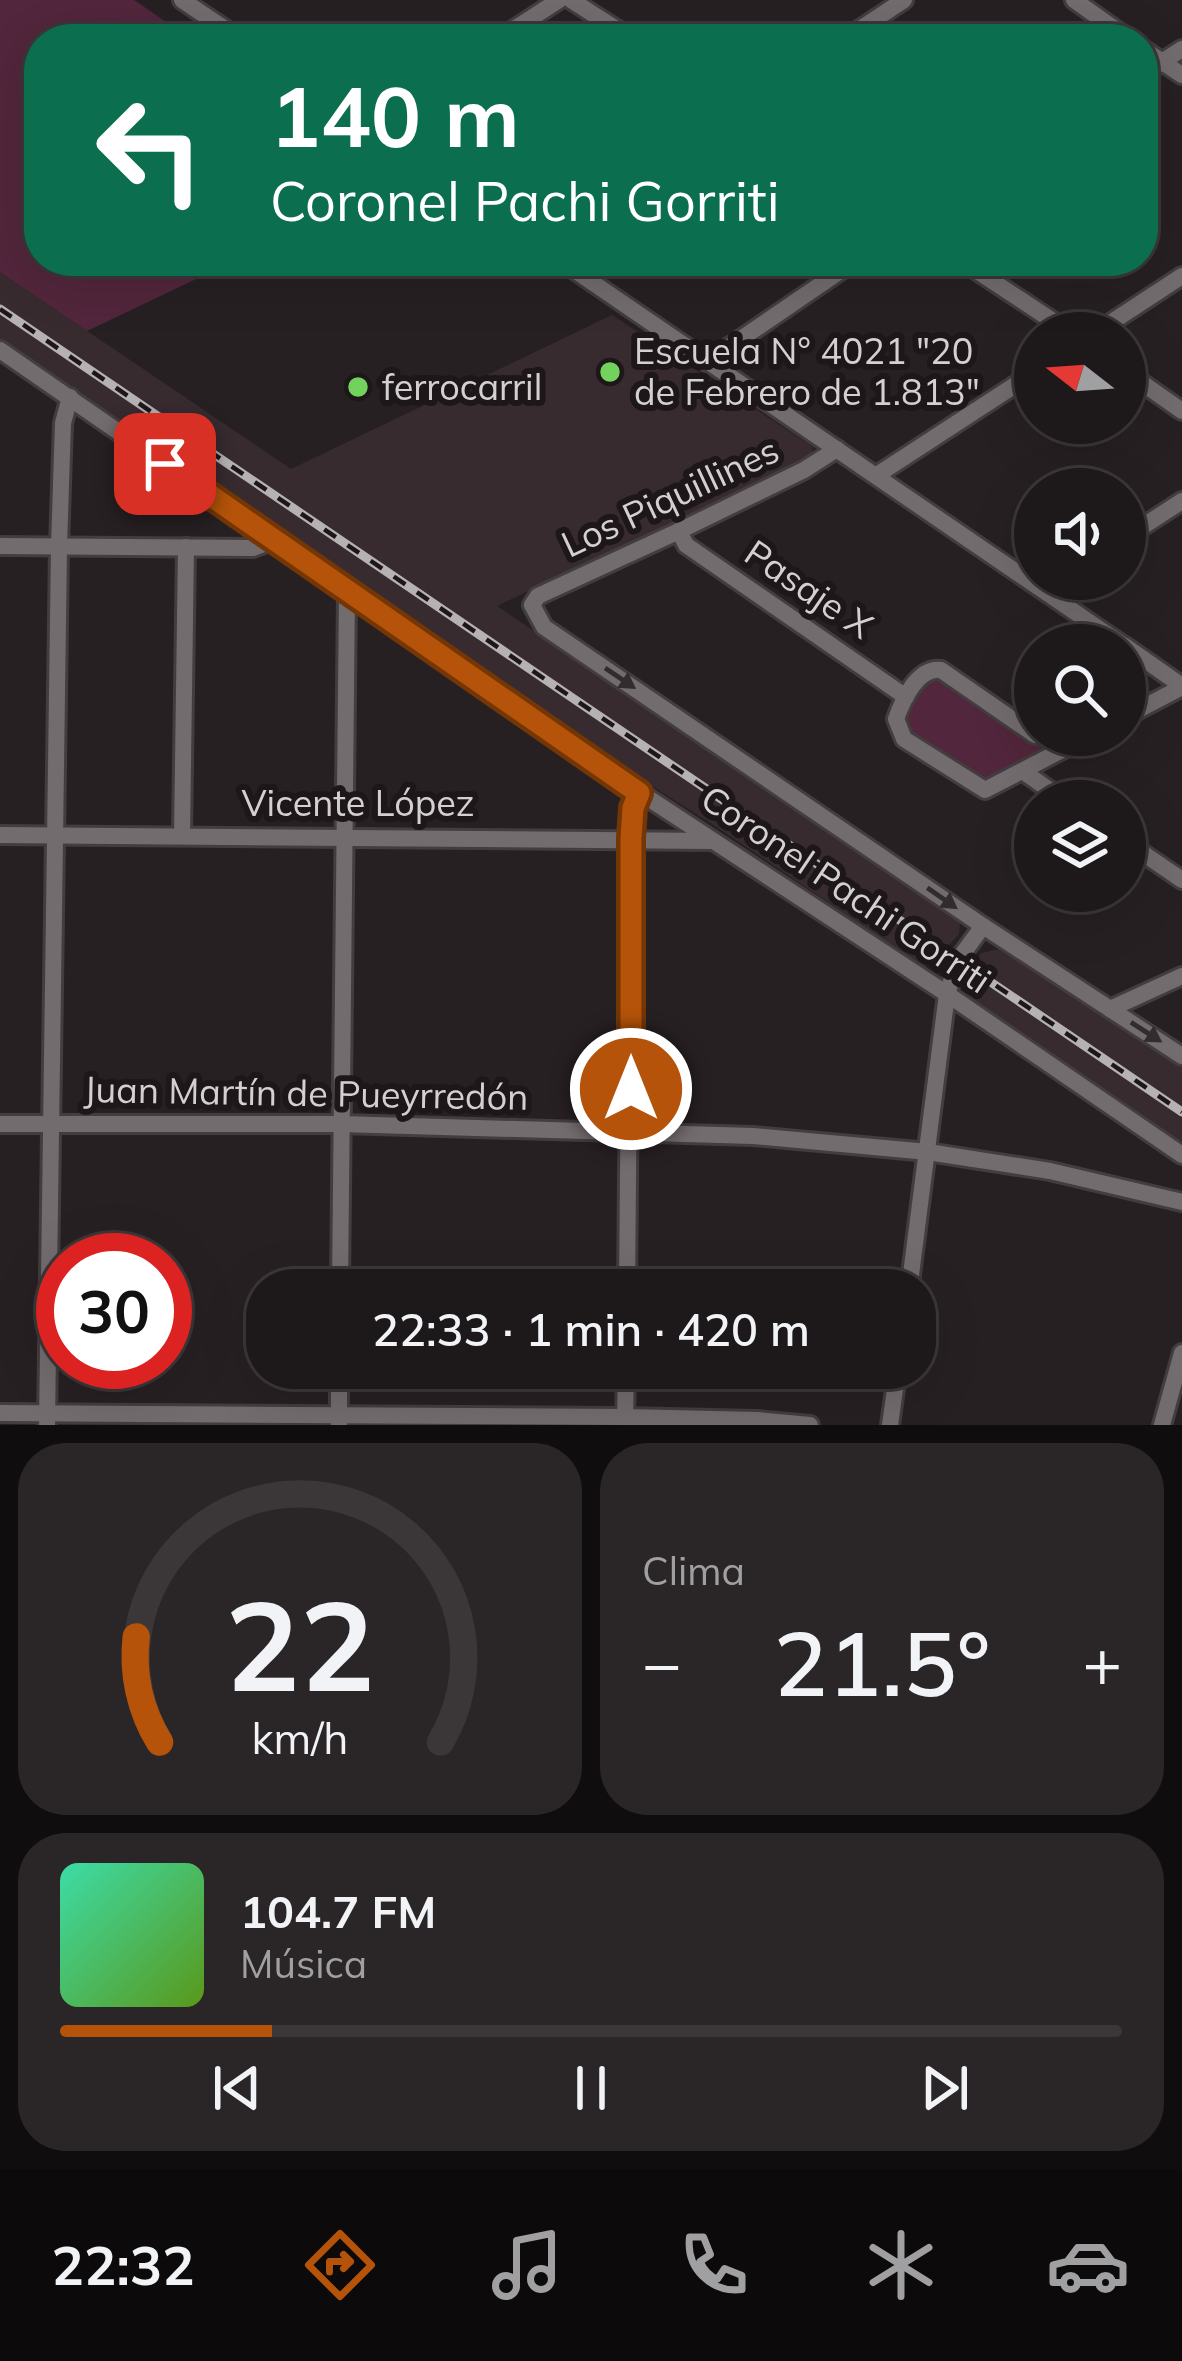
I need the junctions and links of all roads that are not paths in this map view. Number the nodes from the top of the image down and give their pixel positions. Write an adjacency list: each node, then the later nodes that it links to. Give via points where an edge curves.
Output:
1 (182, 0): 7 (street)
2 (216, 0): 7 (street)
3 (559, 0): 9 (street)
4 (572, 0): 10 (street)
5 (904, 0): 11 (street)
6 (1074, 0): 12 (street)
7 (200, 11): 8 (street)
8 (219, 24)
9 (522, 24)
10 (609, 24)
11 (868, 24)
12 (1108, 24)
13 (1182, 49): 15 (street)
14 (1158, 59): 15 (street)
15 (1162, 62): 16 (street); 17 (street)
16 (1158, 65)
17 (1182, 75)
18 (583, 276): 25 (street)
19 (834, 276): 25 (street)
20 (985, 276): 22 (street)
21 (1182, 276): 23 (street)
22 (1039, 312)
23 (1127, 312)
24 (0, 350): 28 (street, Coronel Pachi Gorriti)
25 (707, 362): 30 (street)
26 (1014, 386): 31 (street)
27 (1146, 386): 29 (street)
28 (70, 397): 35 (street, Coronel Pachi Gorriti); 37 (street)
29 (1182, 412)
30 (837, 449): 31 (street); 34 (street, Los Piquillines)
31 (877, 475): 39 (street)
32 (1182, 501): 33 (street)
33 (1146, 524)
34 (679, 531): 42 (street, Los Piquillines); 46 (street, Pasaje X, via 686,545)
35 (274, 540): 38 (street, via 253,548); 40 (street, Coronel Pachi Gorriti)
36 (0, 546): 37 (street)
37 (59, 547): 38 (street); 54 (street)
38 (186, 548): 55 (street)
39 (1014, 571)
40 (347, 592): 52 (street, Coronel Pachi Gorriti); 56 (street)
41 (1056, 600): 43 (street)
42 (532, 605): 61 (street, Coronel Pachi Gorriti, one-way to 61, via 544,627)
43 (1092, 624)
44 (1146, 661): 45 (street)
45 (1182, 686): 47 (street)
46 (906, 697): 48 (street, via 926,670 941,670); 50 (street, via 899,733 977,788)
47 (1146, 706)
48 (1014, 720)
49 (1053, 756): 50 (street)
50 (1024, 772): 51 (street)
51 (1036, 780)
52 (639, 793): 57 (street); 58 (street, Coronel Pachi Gorriti)
53 (0, 835): 54 (street, Vicente López)
54 (53, 835): 55 (street, Vicente López); 67 (street)
55 (182, 835): 56 (street, Vicente López)
56 (342, 836): 57 (street, Vicente López); 68 (street)
57 (631, 838): 58 (street, Vicente López); 69 (street)
58 (715, 841): 63 (street, Coronel Pachi Gorriti)
59 (1146, 855): 60 (street)
60 (1182, 880)
61 (983, 926): 63 (street, via 958,960); 64 (street, Coronel Pachi Gorriti)
62 (1182, 976): 64 (street)
63 (947, 994): 70 (street); 71 (street, Coronel Pachi Gorriti)
64 (1109, 1009): 65 (street, Coronel Pachi Gorriti, one-way to 65)
65 (1182, 1056)
66 (0, 1124): 67 (street, Juan Martín de Pueyrredón)
67 (51, 1124): 68 (street, Juan Martín de Pueyrredón); 80 (street)
68 (341, 1124): 69 (street, Juan Martín de Pueyrredón); 73 (street)
69 (631, 1130): 70 (street, Juan Martín de Pueyrredón); 74 (street)
70 (928, 1151): 72 (street, Juan Martín de Pueyrredón); 75 (street)
71 (1182, 1155)
72 (1182, 1202)
73 (340, 1269)
74 (628, 1269)
75 (912, 1269)
76 (1182, 1353): 86 (street)
77 (626, 1389): 82 (street)
78 (895, 1389): 85 (street)
79 (0, 1413): 80 (street)
80 (47, 1419): 81 (street)
81 (339, 1419): 82 (street)
82 (625, 1421): 83 (street)
83 (757, 1422): 84 (street)
84 (810, 1425)
85 (890, 1425)
86 (1162, 1425)

